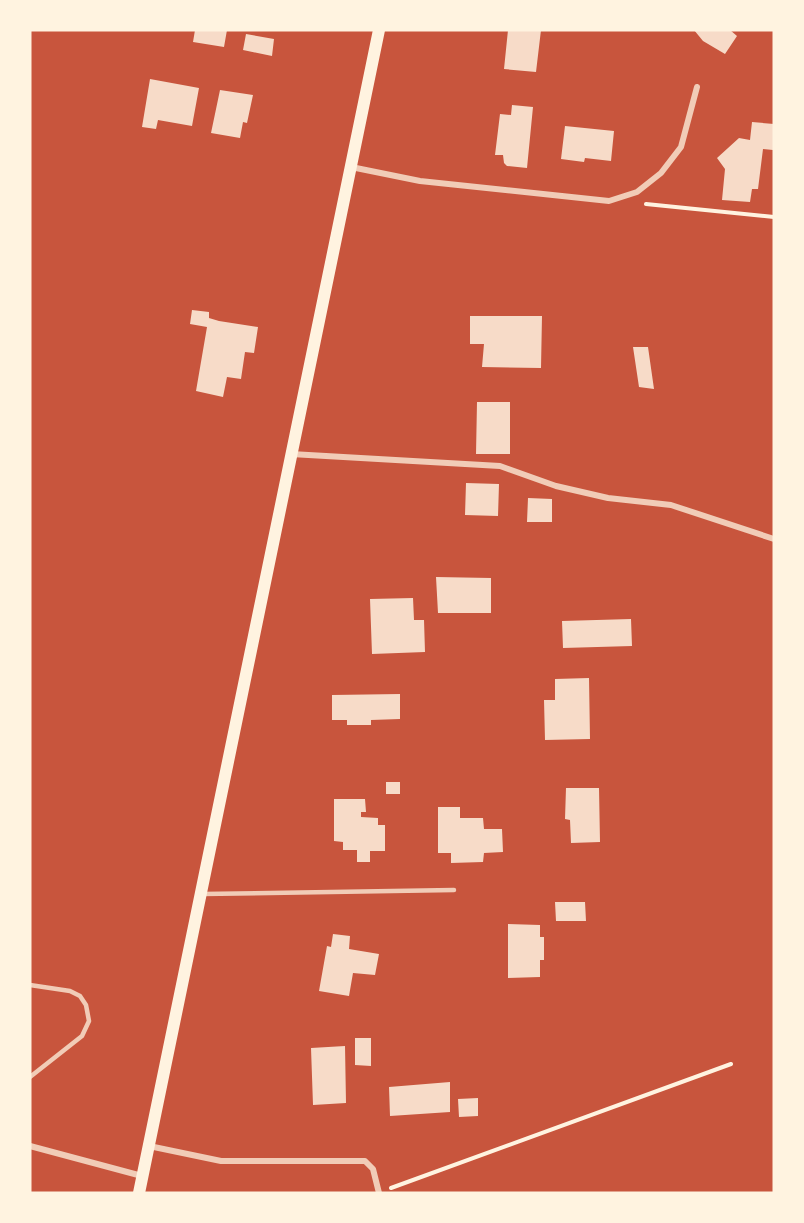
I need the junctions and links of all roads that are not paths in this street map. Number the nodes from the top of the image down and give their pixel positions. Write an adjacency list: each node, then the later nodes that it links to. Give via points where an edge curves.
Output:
1 (379, 30): 3 (main road)
2 (697, 87): 3 (street, via 681,147 661,173 637,192 609,201 420,181)
3 (350, 167): 4 (main road)
4 (291, 454): 5 (street, via 500,466 556,486 608,498 671,505); 7 (main road)
5 (774, 539)
6 (454, 890): 7 (lane)
7 (200, 894): 11 (main road)
8 (30, 985): 9 (lane, via 80,996 88,1021 82,1036)
9 (30, 1077)
10 (30, 1146): 12 (street)
11 (148, 1146): 12 (main road); 14 (street, via 221,1161 365,1161 373,1169)
12 (142, 1176): 13 (main road)
13 (139, 1193)
14 (379, 1193)

